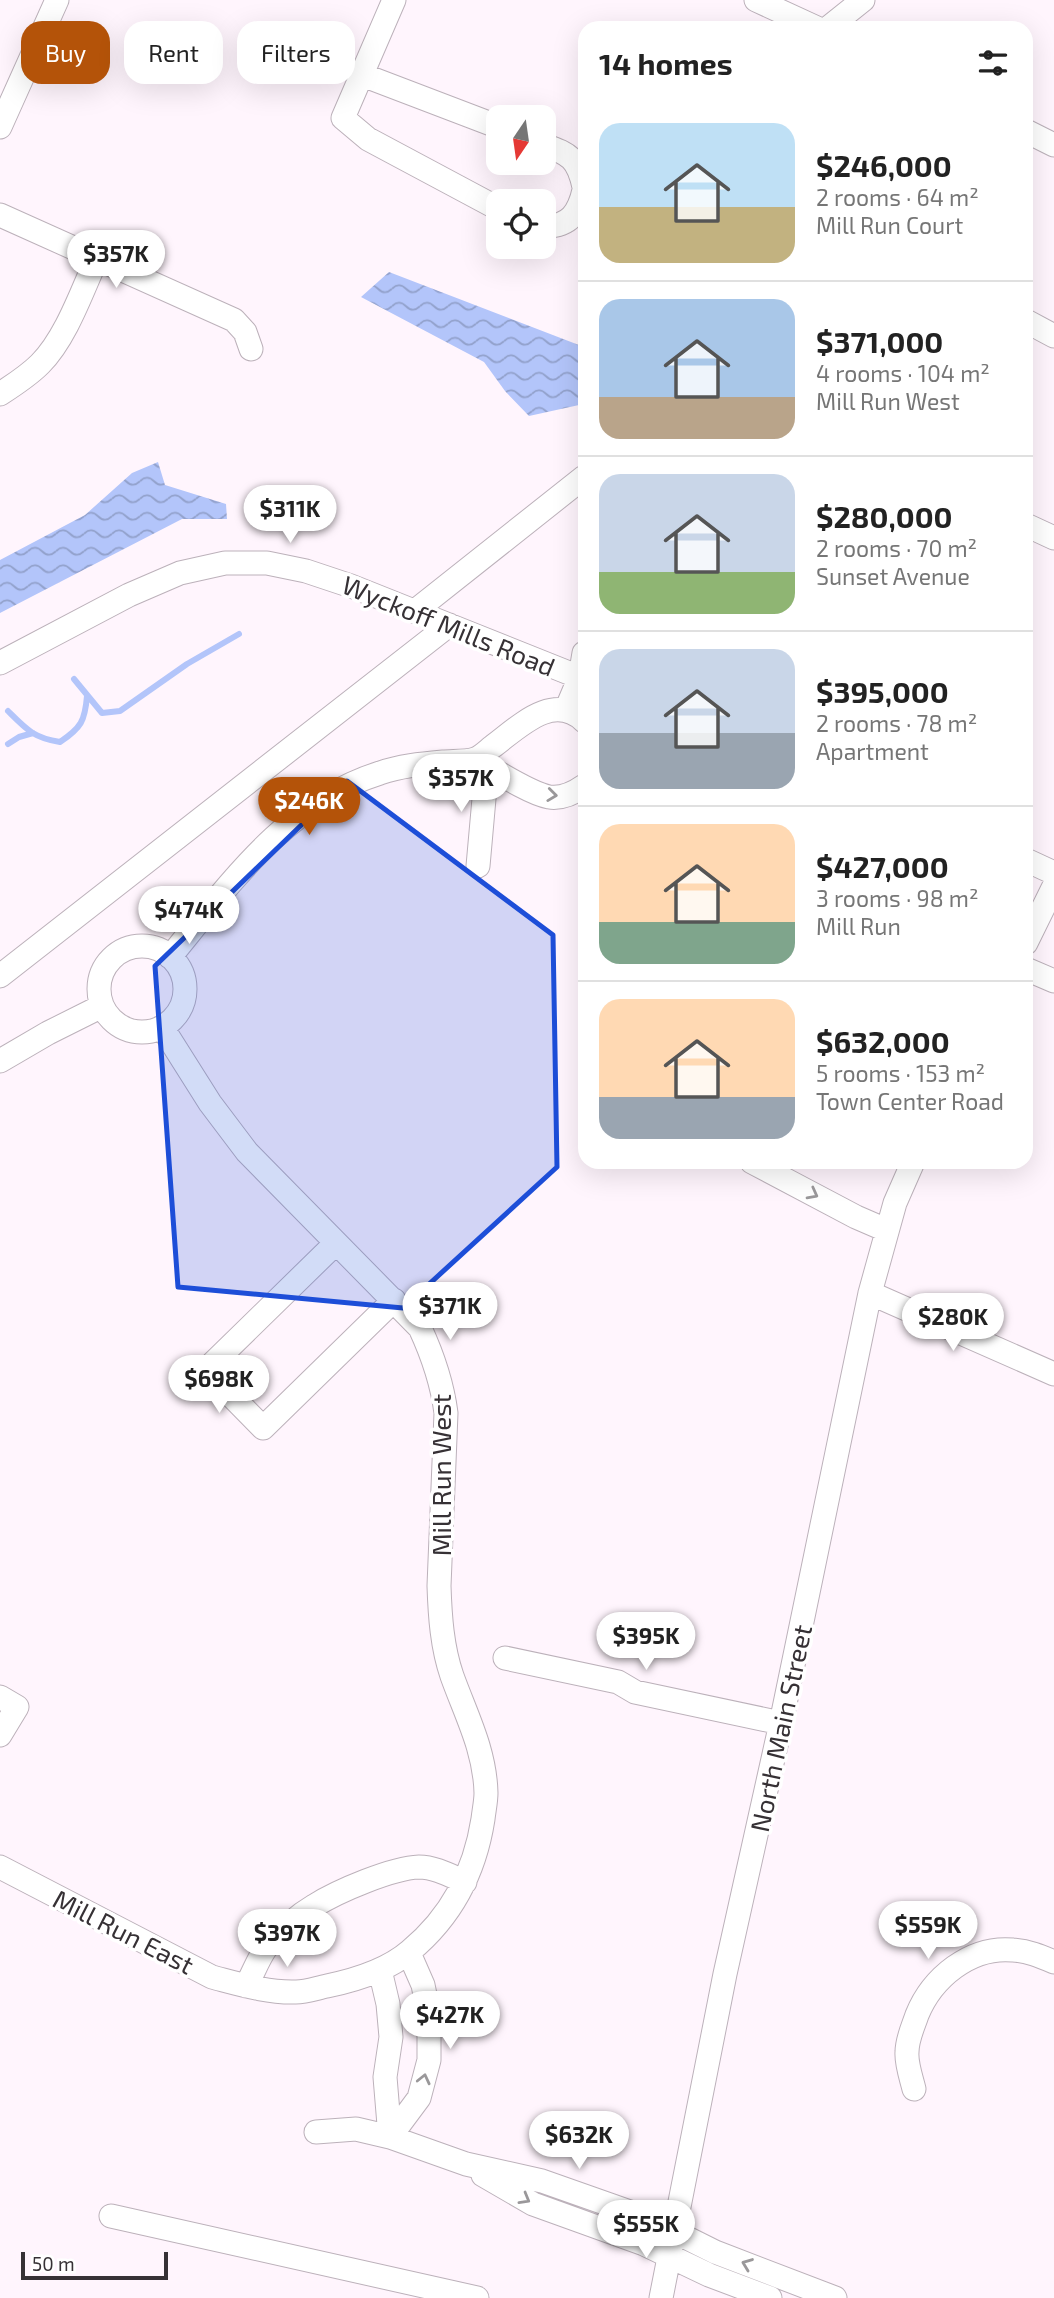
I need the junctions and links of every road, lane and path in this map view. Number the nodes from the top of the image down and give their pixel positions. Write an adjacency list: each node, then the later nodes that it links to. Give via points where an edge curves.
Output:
1 (57, 0): 9 (street)
2 (394, 0): 7 (street)
3 (863, 0): 6 (street)
4 (765, 12): 5 (street)
5 (794, 21)
6 (837, 21)
7 (360, 74): 8 (street); 14 (street, via 343,118 368,139)
8 (486, 122)
9 (0, 127)
10 (1033, 134): 11 (street)
11 (1054, 145)
12 (556, 149): 13 (street, via 568,153)
13 (578, 168)
14 (486, 202)
15 (578, 209): 17 (street, via 569,220)
16 (0, 215): 18 (street)
17 (556, 223)
18 (97, 258): 21 (street, via 234,320 245,331); 22 (street, via 69,320 42,362)
19 (1033, 325): 20 (street)
20 (1054, 336)
21 (251, 349)
22 (0, 394)
23 (578, 482): 26 (street)
24 (1033, 528): 25 (street)
25 (1054, 538)
26 (415, 611): 27 (street, Wyckoff Mills Road); 28 (street, Wyckoff Mills Road, via 306,570 225,563 154,584)
27 (449, 625): 29 (street, Wyckoff Mills Road); 40 (street)
28 (0, 663)
29 (578, 676)
30 (575, 715): 31 (street, via 551,709 538,713)
31 (481, 762): 32 (street, one-way to 32, via 549,797); 34 (street); 38 (street, via 414,765 381,772 318,802 250,860)
32 (578, 790)
33 (1033, 863): 35 (street)
34 (478, 866)
35 (1054, 873)
36 (1054, 886): 37 (street)
37 (1033, 929)
38 (170, 957): 42 (street, via 159,950 134,947 111,958 100,981); 43 (street, via 185,989 179,1011)
39 (1033, 972): 41 (street)
40 (0, 976)
41 (1054, 981)
42 (102, 1006): 43 (street, via 110,1018 128,1029 148,1032); 44 (street)
43 (162, 1027): 48 (street, Mill Run West, via 247,1153)
44 (0, 1061)
45 (765, 1169): 47 (street, one-way to 47)
46 (910, 1169): 47 (street, North Main Street)
47 (886, 1230): 49 (street, North Main Street)
48 (336, 1243): 50 (street, Mill Run West); 50 (street, via 206,1370 263,1428)
49 (870, 1293): 51 (street); 54 (street, North Main Street)
50 (394, 1300): 56 (street, Mill Run West, via 420,1328 442,1384 446,1413 440,1615 444,1647)
51 (1054, 1374)
52 (505, 1658): 54 (street)
53 (0, 1697): 55 (street, via 17,1707)
54 (781, 1723): 68 (street, North Main Street, via 725,1974)
55 (0, 1735)
56 (484, 1764): 58 (street, Mill Run East, via 486,1795 480,1835)
57 (0, 1867): 62 (street, Mill Run East, via 201,1972)
58 (465, 1882): 59 (street, Mill Run East, via 442,1920); 62 (street, via 421,1867 398,1870 314,1906 265,1950)
59 (409, 1953): 61 (street, Mill Run East); 65 (street, one-way to 59, via 419,2098 429,2060 429,2014)
60 (1054, 1962): 63 (street, via 1011,1949 989,1951 953,1968 927,1996 911,2032 906,2053)
61 (380, 1970): 62 (street, Mill Run East, via 348,1982 296,1992); 65 (street, via 391,2037 385,2077)
62 (246, 1986)
63 (914, 2089)
64 (316, 2132): 65 (street, via 356,2129)
65 (390, 2137): 66 (street)
66 (466, 2164): 68 (street, via 542,2181); 69 (street, one-way to 69, via 533,2204)
67 (111, 2216): 70 (street)
68 (675, 2232): 69 (street, North Main Street); 73 (street, one-way to 68)
69 (670, 2256): 71 (street, North Main Street); 72 (street)
70 (477, 2298)
71 (661, 2298)
72 (771, 2298)
73 (835, 2298)

